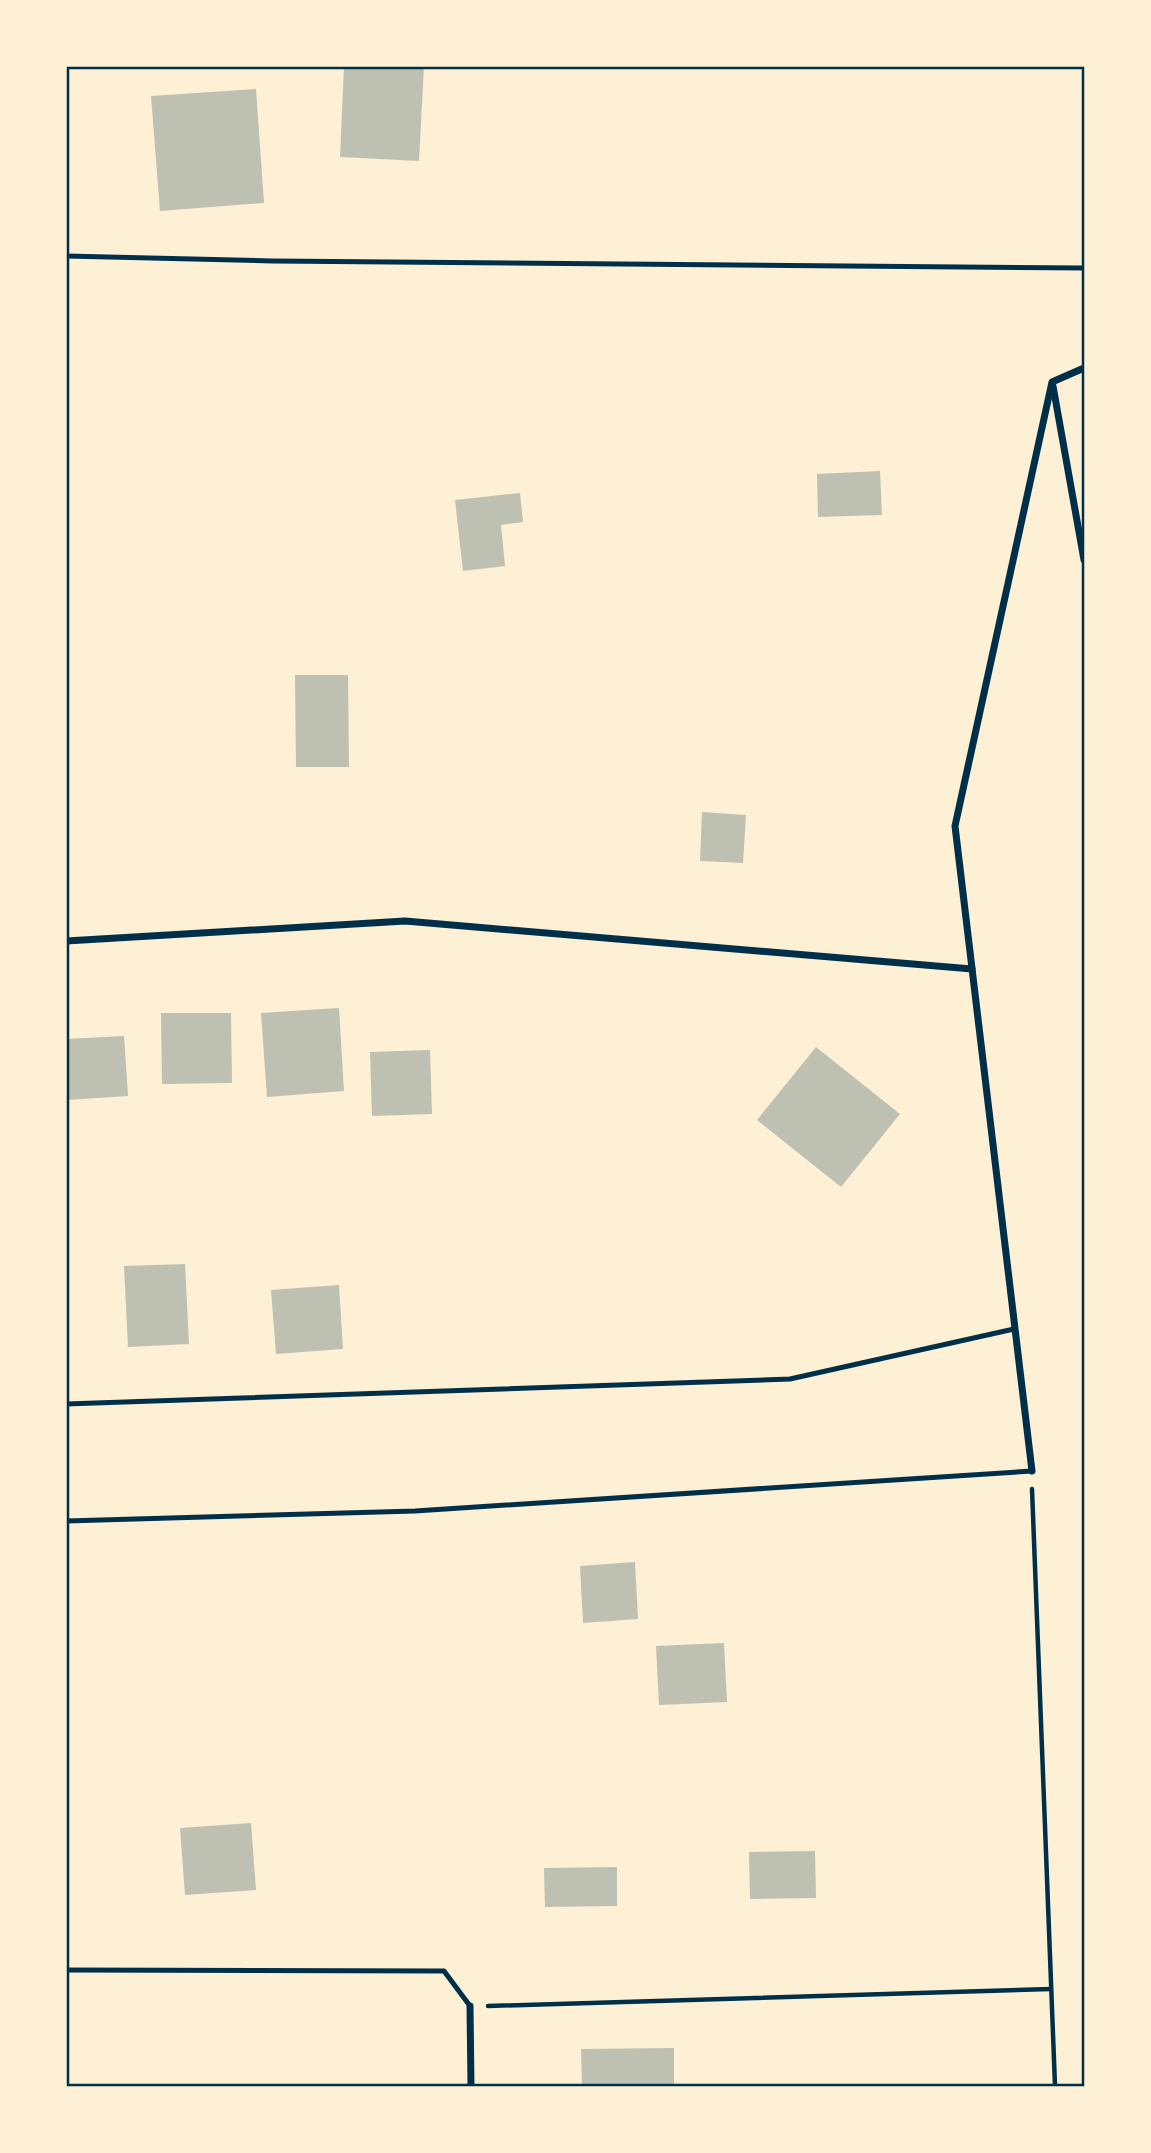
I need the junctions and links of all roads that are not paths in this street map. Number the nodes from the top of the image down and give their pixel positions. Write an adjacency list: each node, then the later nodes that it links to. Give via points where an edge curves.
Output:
1 (66, 256): 2 (lane)
2 (1084, 268)
3 (1084, 368): 4 (street)
4 (1052, 382): 5 (street); 7 (street, via 955,825)
5 (1084, 560)
6 (66, 941): 7 (street, via 405,921)
7 (972, 969): 8 (street)
8 (1014, 1329): 9 (lane, via 790,1379); 10 (street)
9 (66, 1404)
10 (1031, 1471): 11 (lane, via 415,1510)
11 (66, 1521)
12 (66, 1969): 13 (lane, via 444,1971)
13 (470, 2006): 14 (street)
14 (471, 2087)

